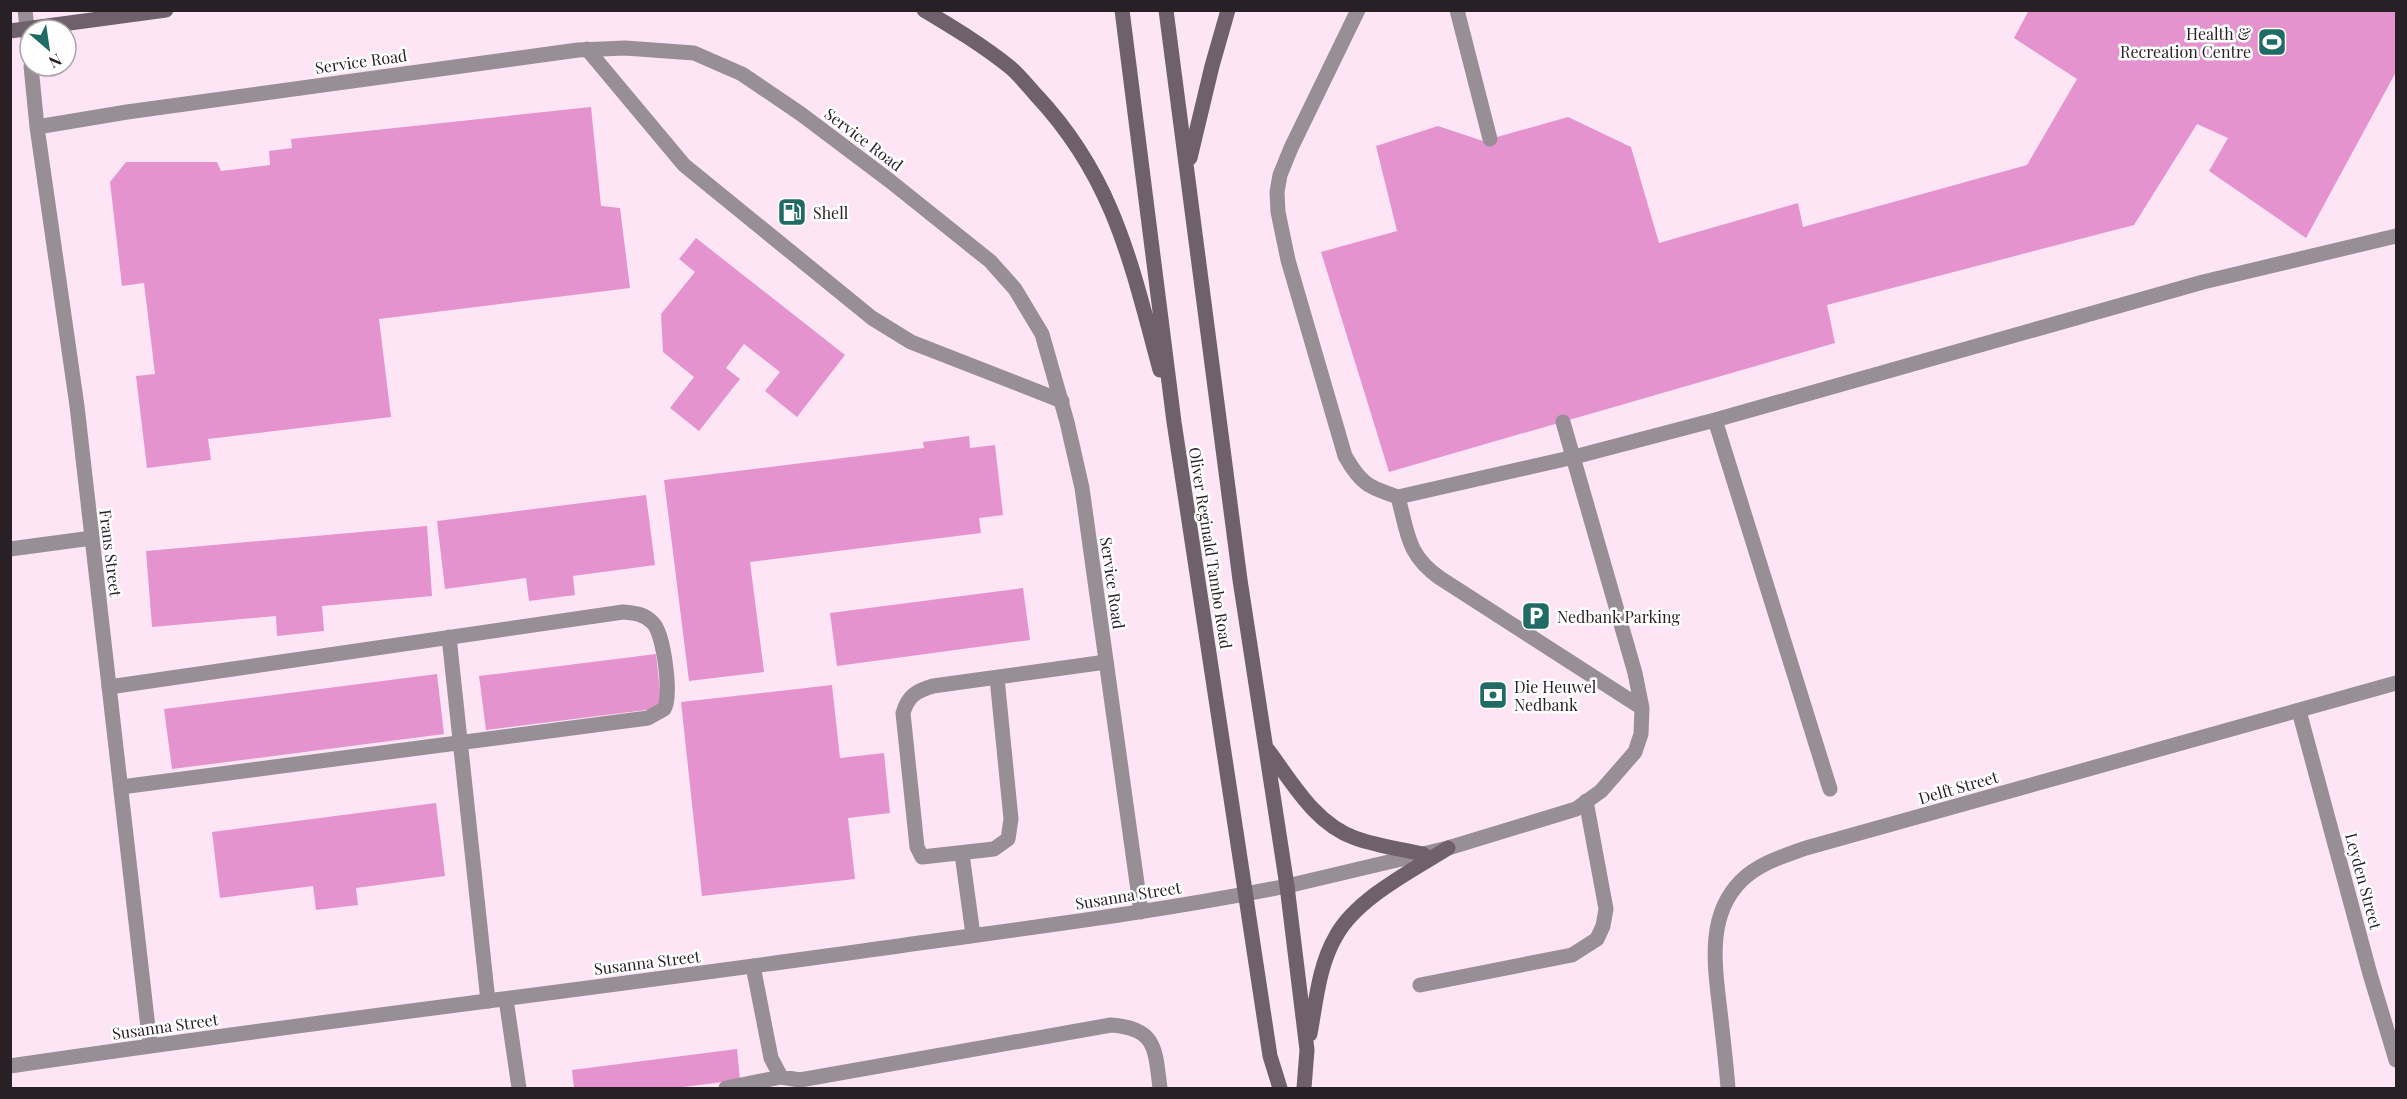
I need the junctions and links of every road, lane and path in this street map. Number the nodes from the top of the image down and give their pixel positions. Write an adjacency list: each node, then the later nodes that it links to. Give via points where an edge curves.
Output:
1 (166, 10): 8 (main road)
2 (924, 10): 17 (main road, via 1013,69 1078,145 1114,212)
3 (1122, 10): 17 (main road, Oliver Reginald Tambo Road)
4 (1166, 10): 13 (main road, Oliver Reginald Tambo Road)
5 (1228, 10): 13 (main road)
6 (1358, 10): 20 (street, via 1280,175 1278,212 1288,260 1345,456 1370,488)
7 (1457, 10): 12 (street)
8 (78, 22)
9 (587, 50): 11 (street, Service Road, via 328,83); 15 (street, via 684,165 872,318 911,342); 15 (street, Service Road, via 669,50 716,61 742,74 846,148 990,261 1015,289 1042,334)
10 (32, 78): 11 (street, Frans Street)
11 (37, 127): 21 (street, Frans Street)
12 (1490, 139)
13 (1188, 167): 31 (main road, Oliver Reginald Tambo Road, via 1240,580)
14 (2397, 236): 16 (street, via 2203,282)
15 (1062, 401): 24 (street, Service Road, via 1082,488)
16 (1715, 420): 19 (street); 33 (street)
17 (1174, 422): 39 (main road, Oliver Reginald Tambo Road)
18 (1563, 422): 19 (street, Susanna Street)
19 (1574, 457): 20 (street); 28 (street, Susanna Street)
20 (1398, 497): 28 (street, via 1413,551 1429,570)
21 (92, 538): 22 (street); 27 (street, Frans Street)
22 (10, 549)
23 (449, 637): 27 (street); 30 (street); 30 (street, via 635,613 653,622 658,630 668,696 664,709 648,718)
24 (1106, 662): 25 (street); 40 (street, Service Road)
25 (997, 678): 36 (street, via 1011,828 1008,839 1000,846); 36 (street, via 924,689 908,699 903,713 919,855)
26 (2397, 683): 29 (street, Delft Street)
27 (109, 687): 32 (street, Frans Street)
28 (1642, 708): 34 (street, Susanna Street, via 1641,734 1635,752 1601,791)
29 (2299, 711): 48 (street, Leyden Street); 56 (street, Delft Street, via 1806,848 1749,874 1726,903 1715,941)
30 (460, 742): 32 (street); 45 (street)
31 (1266, 748): 37 (main road, via 1307,802 1334,828 1354,838); 38 (main road, Oliver Reginald Tambo Road)
32 (121, 787): 46 (street, Frans Street)
33 (1830, 789)
34 (1586, 801): 35 (street, Susanna Street, via 1551,818); 43 (street, via 1606,909 1597,939 1572,955)
35 (1448, 848): 37 (street, Susanna Street); 47 (main road, via 1370,899 1336,935 1320,978)
36 (962, 854): 41 (street)
37 (1423, 854): 38 (street, Susanna Street)
38 (1287, 886): 39 (street, Susanna Street); 47 (main road, Oliver Reginald Tambo Road)
39 (1246, 894): 40 (street, Susanna Street); 54 (main road, Oliver Reginald Tambo Road, via 1270,1056)
40 (1140, 912): 41 (street, Susanna Street)
41 (973, 935): 42 (street, Susanna Street)
42 (753, 966): 44 (street, Susanna Street); 50 (street, via 771,1058)
43 (1420, 985)
44 (506, 999): 45 (street, Susanna Street); 51 (street)
45 (488, 1001): 46 (street, Susanna Street)
46 (150, 1045): 49 (street, Susanna Street)
47 (1307, 1050): 55 (main road, Oliver Reginald Tambo Road)
48 (2397, 1060)
49 (10, 1066)
50 (781, 1077): 52 (street); 53 (street, via 800,1080 1111,1025 1129,1026 1148,1038 1157,1059)
51 (519, 1089)
52 (726, 1089)
53 (1160, 1089)
54 (1280, 1089)
55 (1304, 1089)
56 (1728, 1089)

